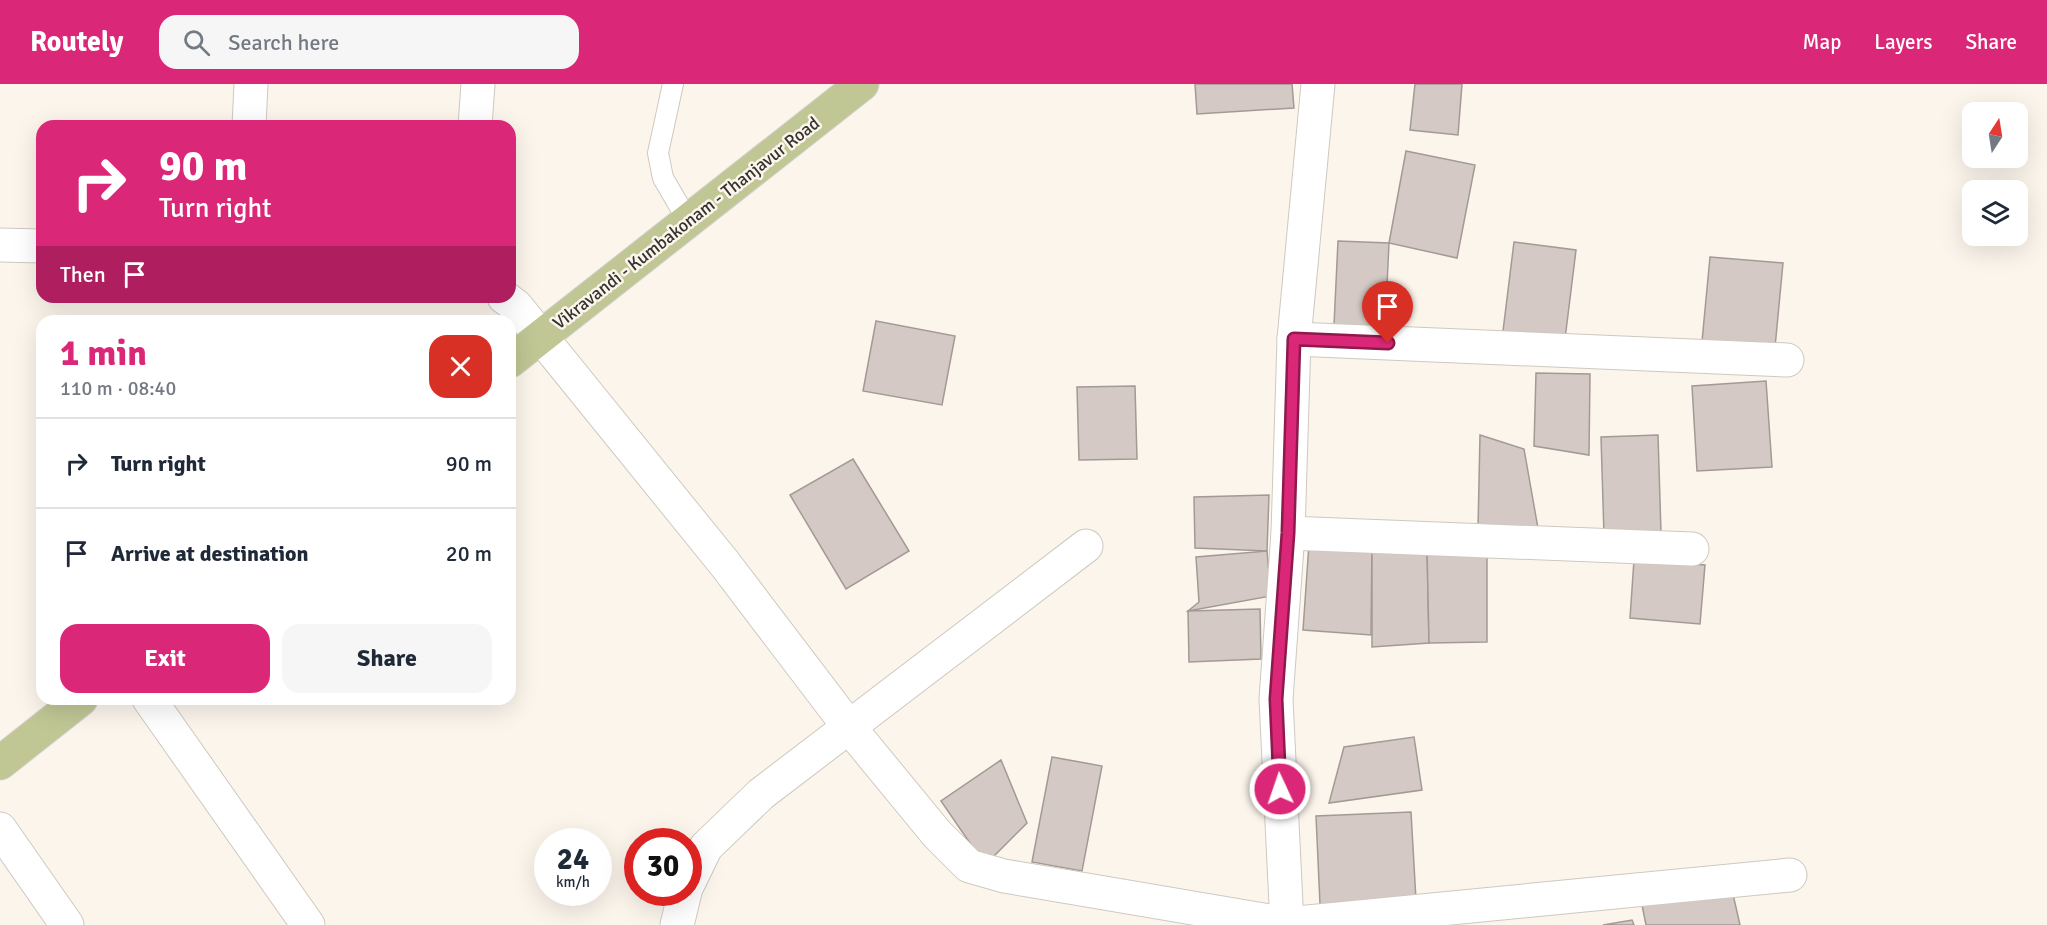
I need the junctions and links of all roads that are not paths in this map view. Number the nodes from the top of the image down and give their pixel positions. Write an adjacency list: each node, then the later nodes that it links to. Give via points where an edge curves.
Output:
1 (251, 84): 6 (street)
2 (478, 84): 7 (street)
3 (673, 84): 8 (lane, via 658,153 663,178)
4 (862, 84): 8 (main road, Vikravandi - Kumbakonam - Thanjavur Road)
5 (1318, 84): 13 (street)
6 (249, 120)
7 (475, 120)
8 (688, 221): 12 (main road, Vikravandi - Kumbakonam - Thanjavur Road)
9 (0, 245): 10 (street)
10 (36, 246)
11 (512, 303): 12 (street)
12 (541, 337): 14 (main road, Vikravandi - Kumbakonam - Thanjavur Road); 21 (street, via 725,564)
13 (1294, 339): 15 (street); 16 (street)
14 (516, 356)
15 (1787, 360)
16 (1288, 533): 18 (street); 27 (street, via 1276,699)
17 (1086, 546): 21 (street)
18 (1692, 549)
19 (73, 705): 22 (main road)
20 (153, 705): 29 (street)
21 (849, 727): 24 (street, via 761,795); 27 (street, via 937,834 969,866 1004,876)
22 (0, 763)
23 (0, 829): 28 (street)
24 (702, 855)
25 (1790, 875): 27 (street)
26 (682, 906): 30 (street)
27 (1287, 924)
28 (67, 925)
29 (308, 925)
30 (677, 925)

